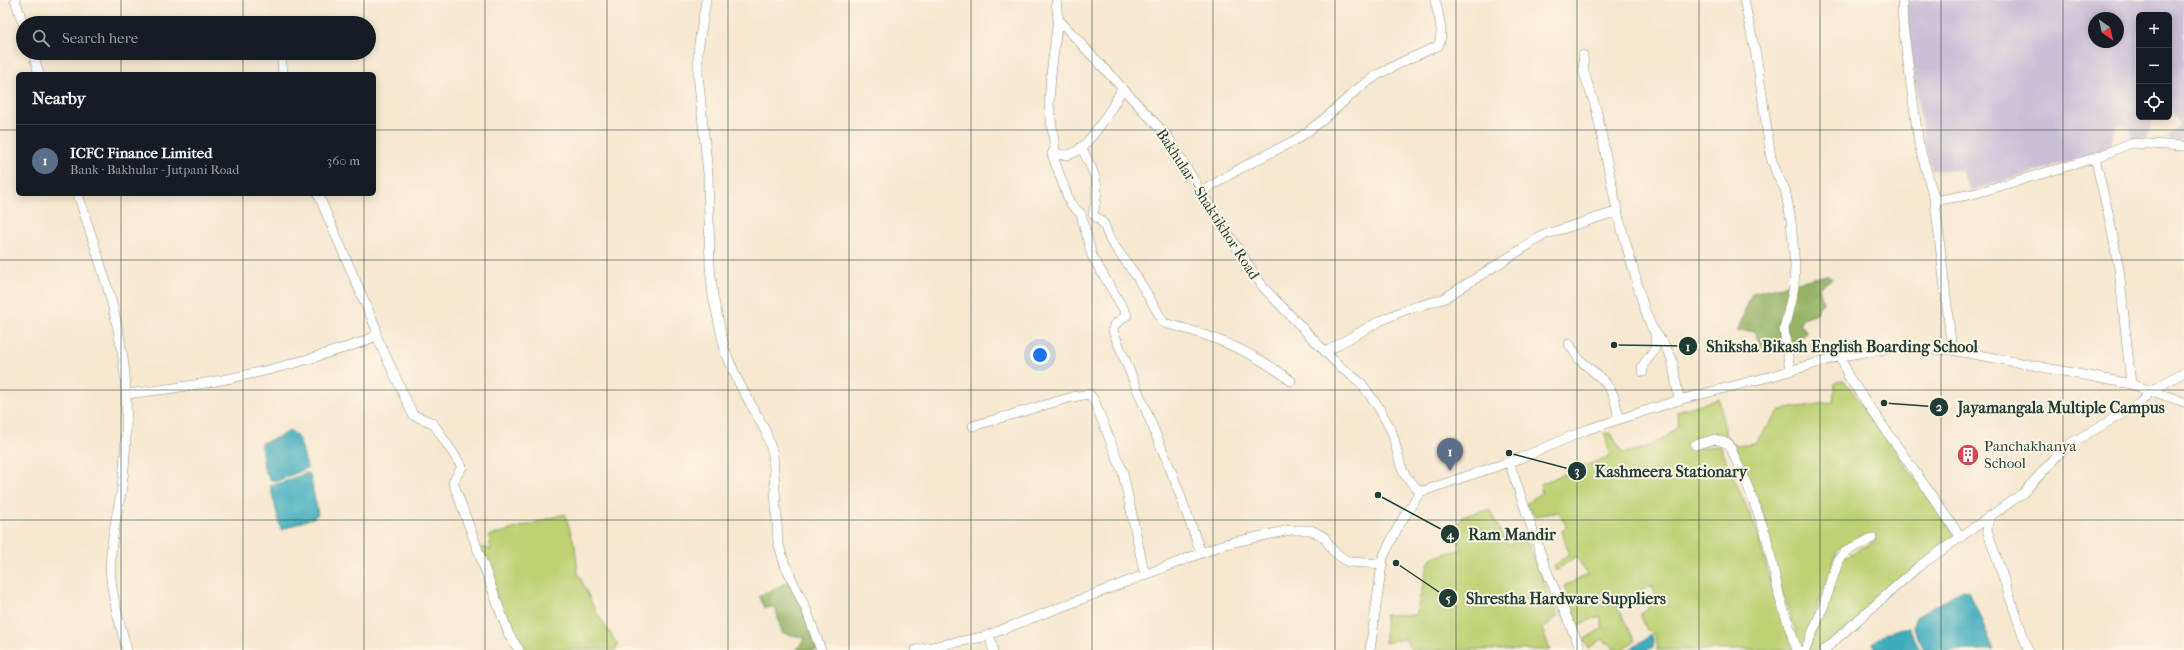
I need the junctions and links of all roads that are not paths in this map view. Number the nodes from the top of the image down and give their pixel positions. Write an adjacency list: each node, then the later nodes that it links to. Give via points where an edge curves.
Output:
1 (16, 0): 7 (street)
2 (706, 0): 53 (street, via 698,50 698,74 708,174 713,296 725,351 738,381 757,413 773,454 778,542 785,565)
3 (1056, 0): 8 (street)
4 (1435, 0): 19 (street, via 1441,41 1438,46 1380,74 1360,87 1299,138)
5 (1744, 0): 30 (street, via 1757,60 1771,158 1785,189 1791,220 1794,287 1784,329)
6 (1902, 0): 22 (street, via 1919,145)
7 (21, 16)
8 (1058, 19): 14 (street, Bakhular - Shaktikhor Road); 17 (street, via 1049,104 1055,149)
9 (1583, 55): 23 (street, via 1584,74 1596,108)
10 (35, 60): 12 (street)
11 (282, 60): 13 (street)
12 (38, 72)
13 (283, 72)
14 (1122, 89): 16 (street, via 1114,106 1095,133); 19 (street, Bakhular - Shaktikhor Road, via 1168,137)
15 (2184, 146): 18 (street, via 2131,143)
16 (1081, 147): 17 (street, via 1071,154); 33 (street, via 1097,178 1098,195 1092,214 1104,224 1110,240 1137,277 1164,323 1239,349)
17 (1052, 154): 47 (street, via 1070,203 1081,214 1092,256 1127,314 1114,325 1113,331 1174,478)
18 (2095, 158): 22 (street, via 1973,194); 34 (street, via 2119,269)
19 (1201, 192): 28 (street, Bakhular - Shaktikhor Road, via 1263,287)
20 (79, 196): 36 (street, via 112,302 123,353)
21 (319, 196): 25 (street, via 376,328)
22 (1935, 201): 27 (street)
23 (1618, 211): 24 (street, via 1644,308); 28 (street, via 1544,235 1443,299 1405,310 1380,321)
24 (1654, 330): 31 (street, via 1655,349 1642,367); 37 (street, via 1672,359)
25 (376, 335): 36 (street, via 269,371 177,389); 52 (street, via 413,415 433,423 462,467 453,482 508,635)
26 (1569, 344): 39 (street, via 1579,359 1605,382 1614,396)
27 (1952, 350): 29 (street, via 1892,348); 34 (street)
28 (1325, 352): 43 (street, Bakhular - Shaktikhor Road, via 1338,366 1361,383 1379,408 1396,444 1401,466)
29 (1841, 356): 30 (street); 45 (street, via 1848,376)
30 (1790, 371): 37 (street)
31 (1643, 372)
32 (2184, 372): 35 (street)
33 (1291, 381)
34 (2131, 384): 35 (street)
35 (2151, 391): 38 (street); 44 (street, via 2139,404 2066,446 2023,493)
36 (126, 394): 51 (street, via 122,485 112,539 111,579)
37 (1679, 400): 39 (street)
38 (2184, 402)
39 (1619, 420): 42 (street, via 1586,430)
40 (973, 426): 49 (street, via 1089,394 1094,400 1123,473)
41 (1695, 445): 58 (street, via 1715,439 1729,444 1766,535 1780,600)
42 (1509, 462): 43 (street); 57 (street, via 1546,569)
43 (1420, 492): 48 (street, via 1383,557)
44 (1988, 517): 45 (street); 61 (street, via 1987,530)
45 (1960, 536): 60 (street, via 1918,567)
46 (1872, 538): 59 (street, via 1845,552 1839,559 1824,605)
47 (1201, 553): 48 (street, via 1225,544 1290,530 1311,530 1324,537 1333,551 1348,562); 49 (street)
48 (1382, 564): 56 (street)
49 (1145, 576): 50 (street)
50 (990, 635): 54 (street); 55 (street)
51 (127, 650)
52 (519, 650)
53 (822, 650)
54 (916, 650)
55 (993, 650)
56 (1370, 650)
57 (1581, 650)
58 (1797, 650)
59 (1805, 650)
60 (1824, 650)
61 (2028, 650)

